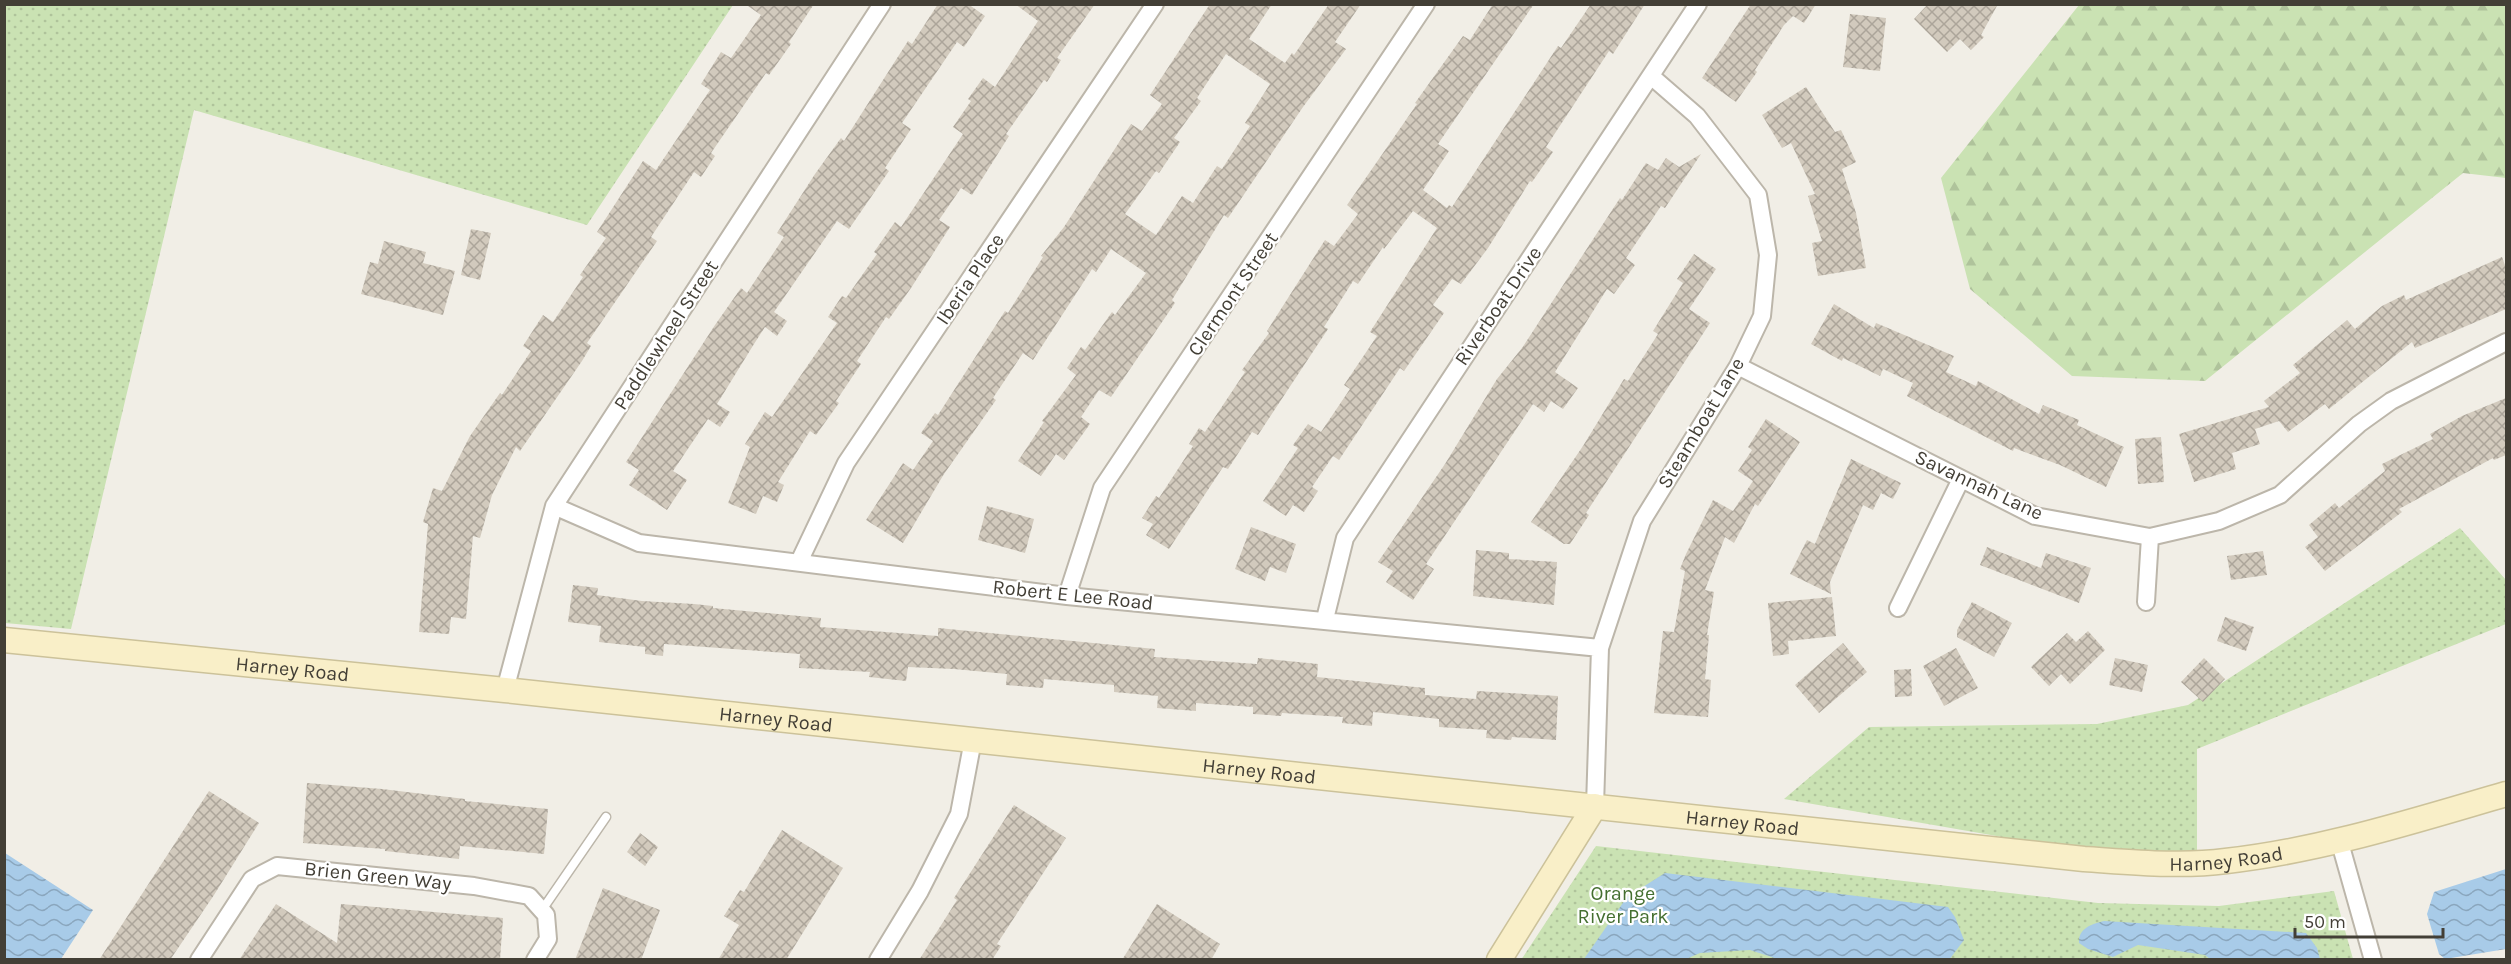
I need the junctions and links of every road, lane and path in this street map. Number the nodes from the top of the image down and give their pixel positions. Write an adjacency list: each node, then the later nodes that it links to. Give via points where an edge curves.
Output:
1 (882, 4): 9 (street, Paddlewheel Street)
2 (1155, 4): 11 (street, Iberia Place, via 846,463)
3 (1426, 4): 12 (street, Clermont Street, via 1102,488)
4 (1698, 4): 5 (street, Riverboat Drive)
5 (1651, 76): 7 (street, Steamboat Lane, via 1697,116 1758,195 1768,255 1762,316); 15 (street, Riverboat Drive, via 1345,538)
6 (2506, 342): 10 (street, Savannah Lane, via 2391,401 2280,495 2219,521)
7 (1738, 366): 8 (street, Savannah Lane); 17 (street, Steamboat Lane, via 1642,521)
8 (1961, 479): 10 (street, Savannah Lane, via 2035,516); 14 (street)
9 (554, 506): 11 (street, Robert E Lee Road, via 639,543); 18 (street, Paddlewheel Street)
10 (2150, 537): 13 (street)
11 (799, 562): 12 (street, Robert E Lee Road)
12 (1067, 596): 15 (street, Robert E Lee Road)
13 (2146, 602)
14 (1898, 608)
15 (1325, 619): 17 (street, Robert E Lee Road)
16 (4, 640): 18 (street, Harney Road)
17 (1600, 648): 21 (street, Steamboat Lane)
18 (505, 690): 19 (street, Harney Road)
19 (973, 740): 21 (street, Harney Road); 27 (street, via 959,814 920,891)
20 (2506, 794): 23 (street, Harney Road)
21 (1595, 806): 23 (street, Harney Road, via 2084,859 2153,863 2224,862); 28 (street)
22 (606, 817): 24 (lane)
23 (2340, 843): 29 (street)
24 (542, 910): 25 (street, Brien Green Way, via 529,896 474,886 277,866 252,879); 26 (street, via 548,939)
25 (199, 960)
26 (535, 960)
27 (878, 960)
28 (1499, 960)
29 (2373, 960)

